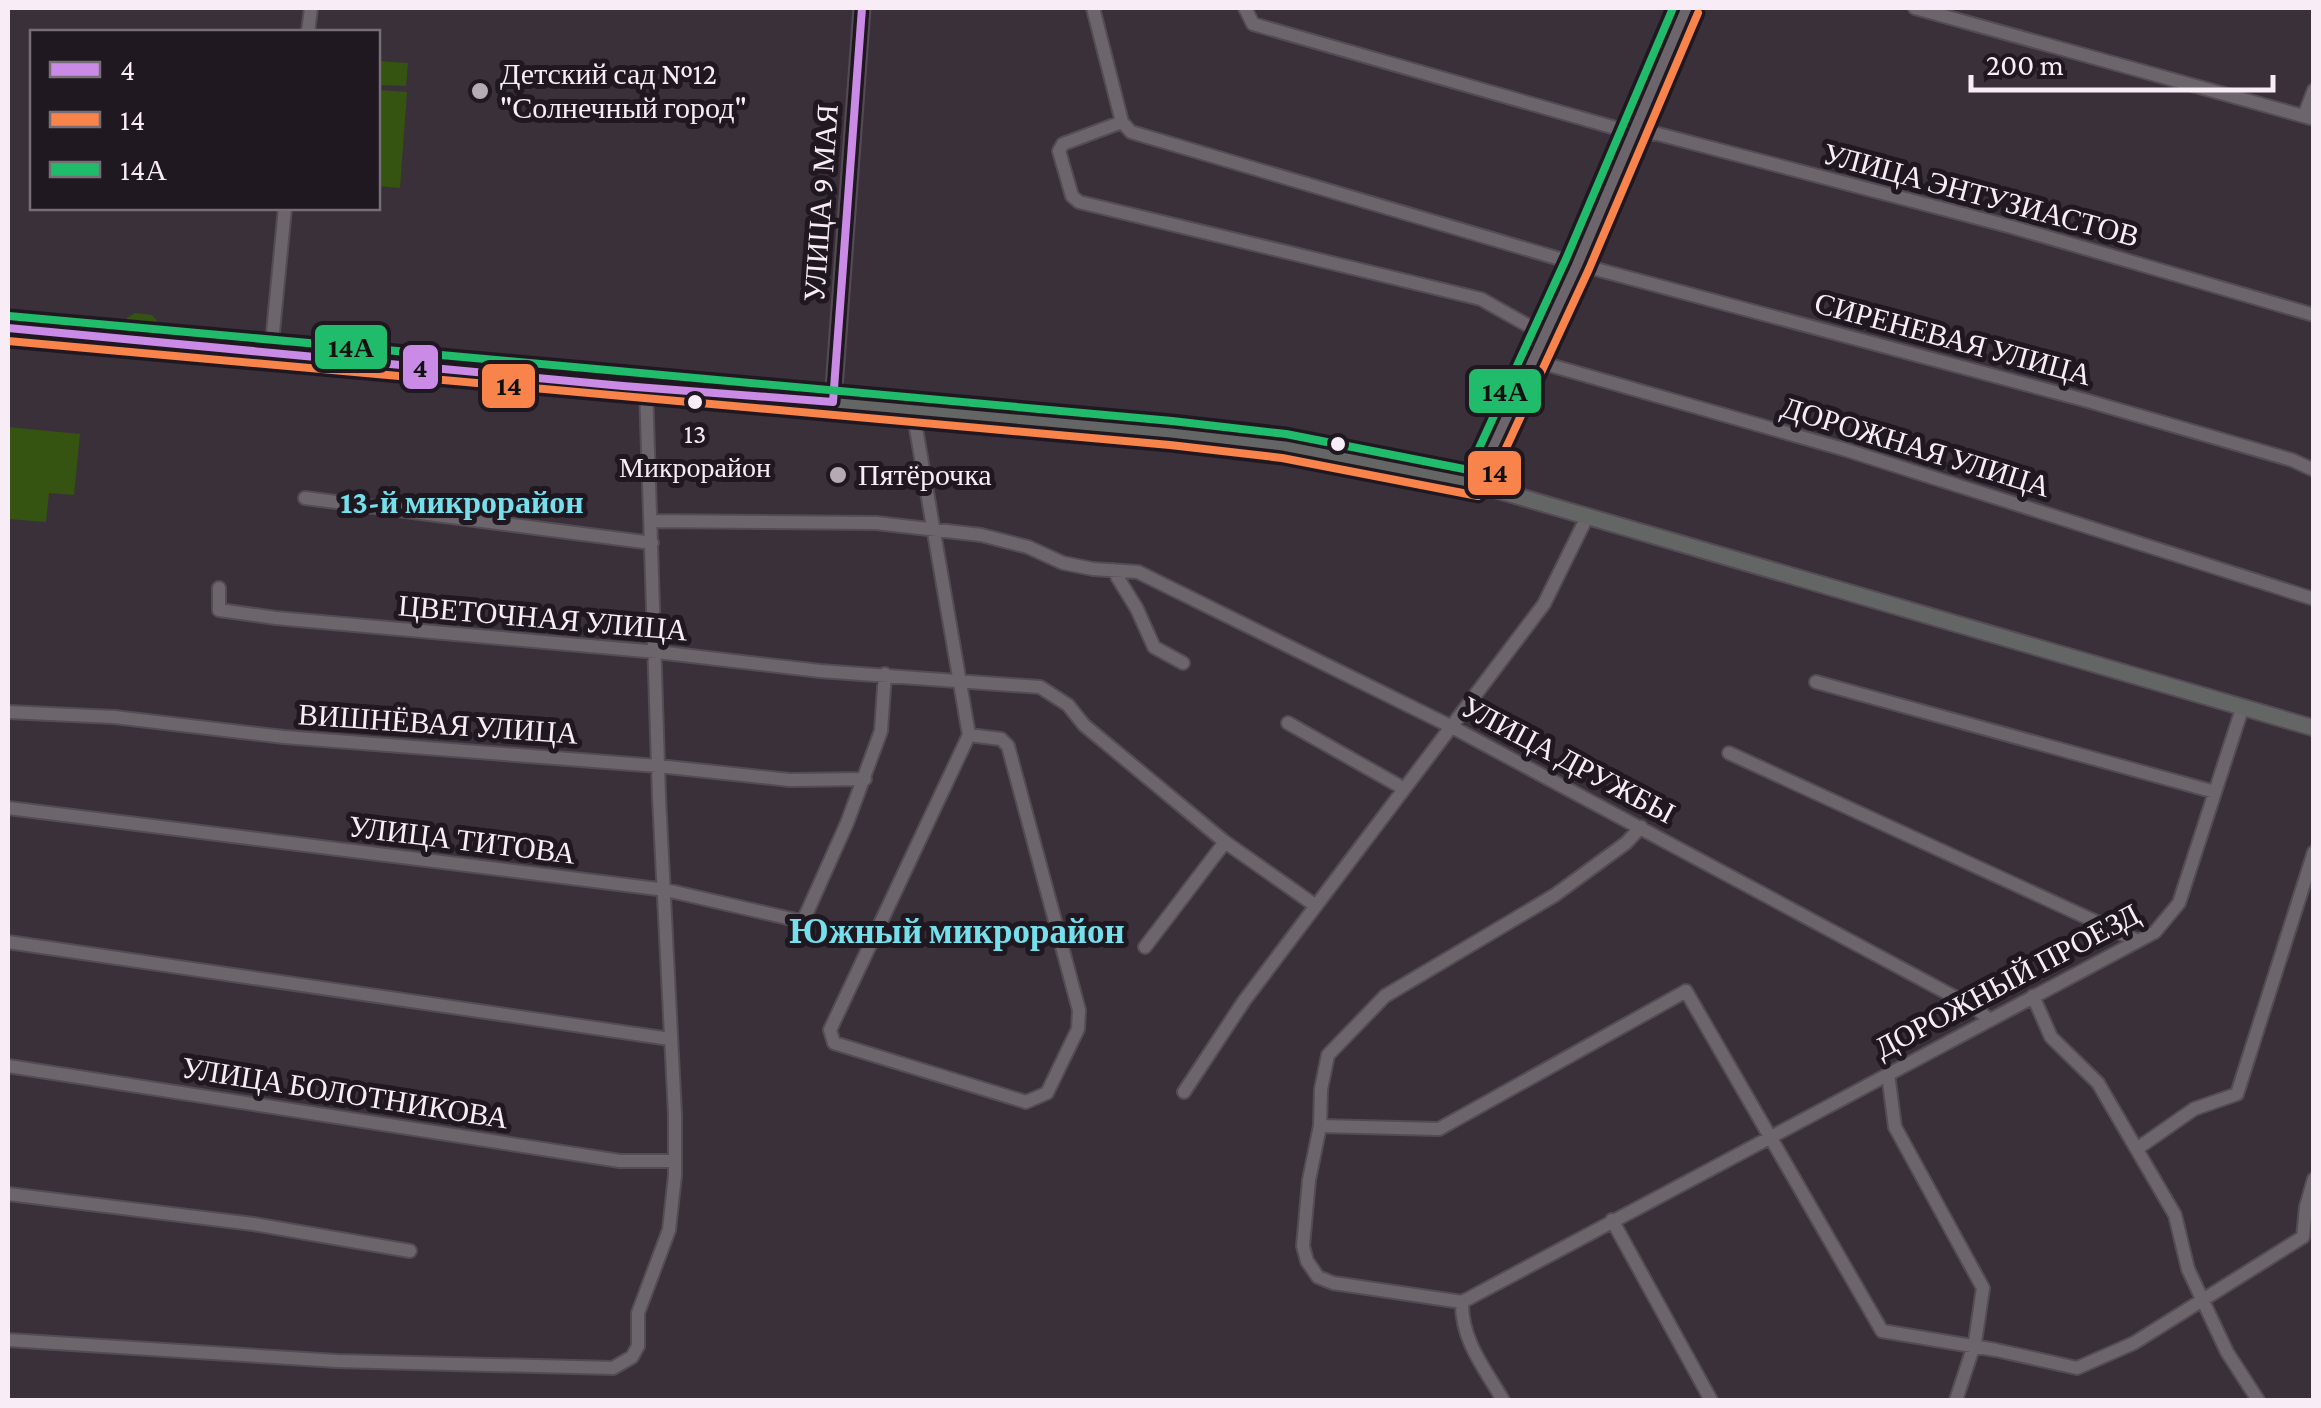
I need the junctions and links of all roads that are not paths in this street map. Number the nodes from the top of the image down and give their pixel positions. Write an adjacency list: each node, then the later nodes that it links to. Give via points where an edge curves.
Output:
1 (862, 8): 18 (main road, УЛИЦА 9 МАЯ)
2 (1092, 8): 8 (street)
3 (1245, 8): 9 (street, УЛИЦА ЭНТУЗИАСТОВ, via 1254,24)
4 (1683, 8): 9 (street)
5 (1915, 8): 7 (street)
6 (2314, 90): 7 (street)
7 (2309, 118)
8 (1122, 122): 11 (street, СИРЕНЕВАЯ УЛИЦА, via 1131,132); 14 (street, via 1063,144 1078,202 1481,299)
9 (1633, 133): 11 (street); 12 (street, УЛИЦА ЭНТУЗИАСТОВ, via 1658,134 2012,227)
10 (285, 210): 15 (street)
11 (1577, 264): 14 (street); 20 (street, СИРЕНЕВАЯ УЛИЦА, via 2088,401)
12 (2314, 315)
13 (8, 328): 15 (main road)
14 (1544, 334): 16 (street)
15 (270, 353): 17 (main road)
16 (1532, 360): 21 (street); 29 (street, ДОРОЖНАЯ УЛИЦА, via 1843,449)
17 (646, 388): 18 (main road); 24 (street)
18 (833, 402): 19 (main road)
19 (913, 411): 21 (main road, via 1284,446); 25 (street)
20 (2314, 470)
21 (1476, 484): 23 (main road)
22 (306, 498): 26 (street)
23 (1587, 517): 35 (main road); 38 (street, via 1544,604)
24 (652, 522): 25 (street, УЛИЦА ДРУЖБЫ, via 876,523); 26 (street)
25 (932, 530): 27 (street, УЛИЦА ДРУЖБЫ, via 981,535 1063,563); 33 (street)
26 (652, 542): 30 (street)
27 (1113, 570): 31 (street, via 1154,647); 38 (street, УЛИЦА ДРУЖБЫ, via 1138,572)
28 (220, 588): 30 (street, ЦВЕТОЧНАЯ УЛИЦА, via 219,610)
29 (2314, 599)
30 (656, 652): 32 (street, ЦВЕТОЧНАЯ УЛИЦА); 42 (street)
31 (1183, 664)
32 (885, 674): 33 (street, ЦВЕТОЧНАЯ УЛИЦА); 43 (street, via 881,732)
33 (960, 682): 40 (street); 48 (street, ЦВЕТОЧНАЯ УЛИЦА, via 1040,687)
34 (1816, 682): 45 (street)
35 (2242, 709): 39 (main road); 45 (street, ДОРОЖНЫЙ ПРОЕЗД)
36 (8, 712): 42 (street, ВИШНЁВАЯ УЛИЦА)
37 (1288, 723): 44 (street)
38 (1452, 727): 44 (street); 47 (street, УЛИЦА ДРУЖБЫ)
39 (2314, 728)
40 (969, 735): 40 (street, via 1001,738 1008,746 1079,1010 1078,1029 1047,1093 1026,1102 830,1038)
41 (1729, 753): 52 (street)
42 (658, 766): 43 (street, ВИШНЁВАЯ УЛИЦА, via 790,780); 50 (street)
43 (865, 779): 50 (street, УЛИЦА ТИТОВА, via 804,919)
44 (1403, 788): 51 (street)
45 (2215, 792): 52 (street, ДОРОЖНЫЙ ПРОЕЗД, via 2180,903)
46 (8, 808): 50 (street, УЛИЦА ТИТОВА)
47 (1640, 827): 56 (street, УЛИЦА ДРУЖБЫ); 61 (street, via 1555,894 1385,996 1328,1054)
48 (1225, 842): 51 (street, ЦВЕТОЧНАЯ УЛИЦА); 54 (street)
49 (2314, 852): 63 (street, via 2236,1094 2194,1109)
50 (666, 890): 57 (street)
51 (1316, 906): 60 (street)
52 (2138, 941): 55 (street, ДОРОЖНЫЙ ПРОЕЗД)
53 (8, 942): 57 (street)
54 (1146, 946)
55 (2032, 996): 56 (street, ДОРОЖНЫЙ ПРОЕЗД); 63 (street, via 2051,1038 2098,1083)
56 (1988, 1020): 59 (street, ДОРОЖНЫЙ ПРОЕЗД)
57 (670, 1039): 64 (street)
58 (8, 1066): 64 (street, УЛИЦА БОЛОТНИКОВА, via 620,1161)
59 (1888, 1074): 62 (street, ДОРОЖНЫЙ ПРОЕЗД); 73 (street, via 1895,1127 1983,1288)
60 (1184, 1092)
61 (1320, 1126): 62 (street, via 1438,1129 1683,993); 71 (street, via 1303,1246 1318,1277)
62 (1770, 1137): 68 (street, ДОРОЖНЫЙ ПРОЕЗД); 73 (street, via 1884,1332)
63 (2138, 1148): 70 (street, via 2176,1215)
64 (675, 1161): 72 (street, via 670,1230 638,1313 638,1346 613,1368 337,1361)
65 (2314, 1179): 67 (street)
66 (8, 1194): 69 (street)
67 (2310, 1208): 70 (street, via 2303,1237)
68 (1612, 1220): 71 (street, ДОРОЖНЫЙ ПРОЕЗД); 75 (street)
69 (410, 1251)
70 (2201, 1299): 73 (street, via 2077,1368); 77 (street)
71 (1462, 1302): 74 (street, via 1467,1338)
72 (8, 1340)
73 (1974, 1344): 76 (street)
74 (1503, 1400)
75 (1711, 1400)
76 (1956, 1400)
77 (2258, 1400)

